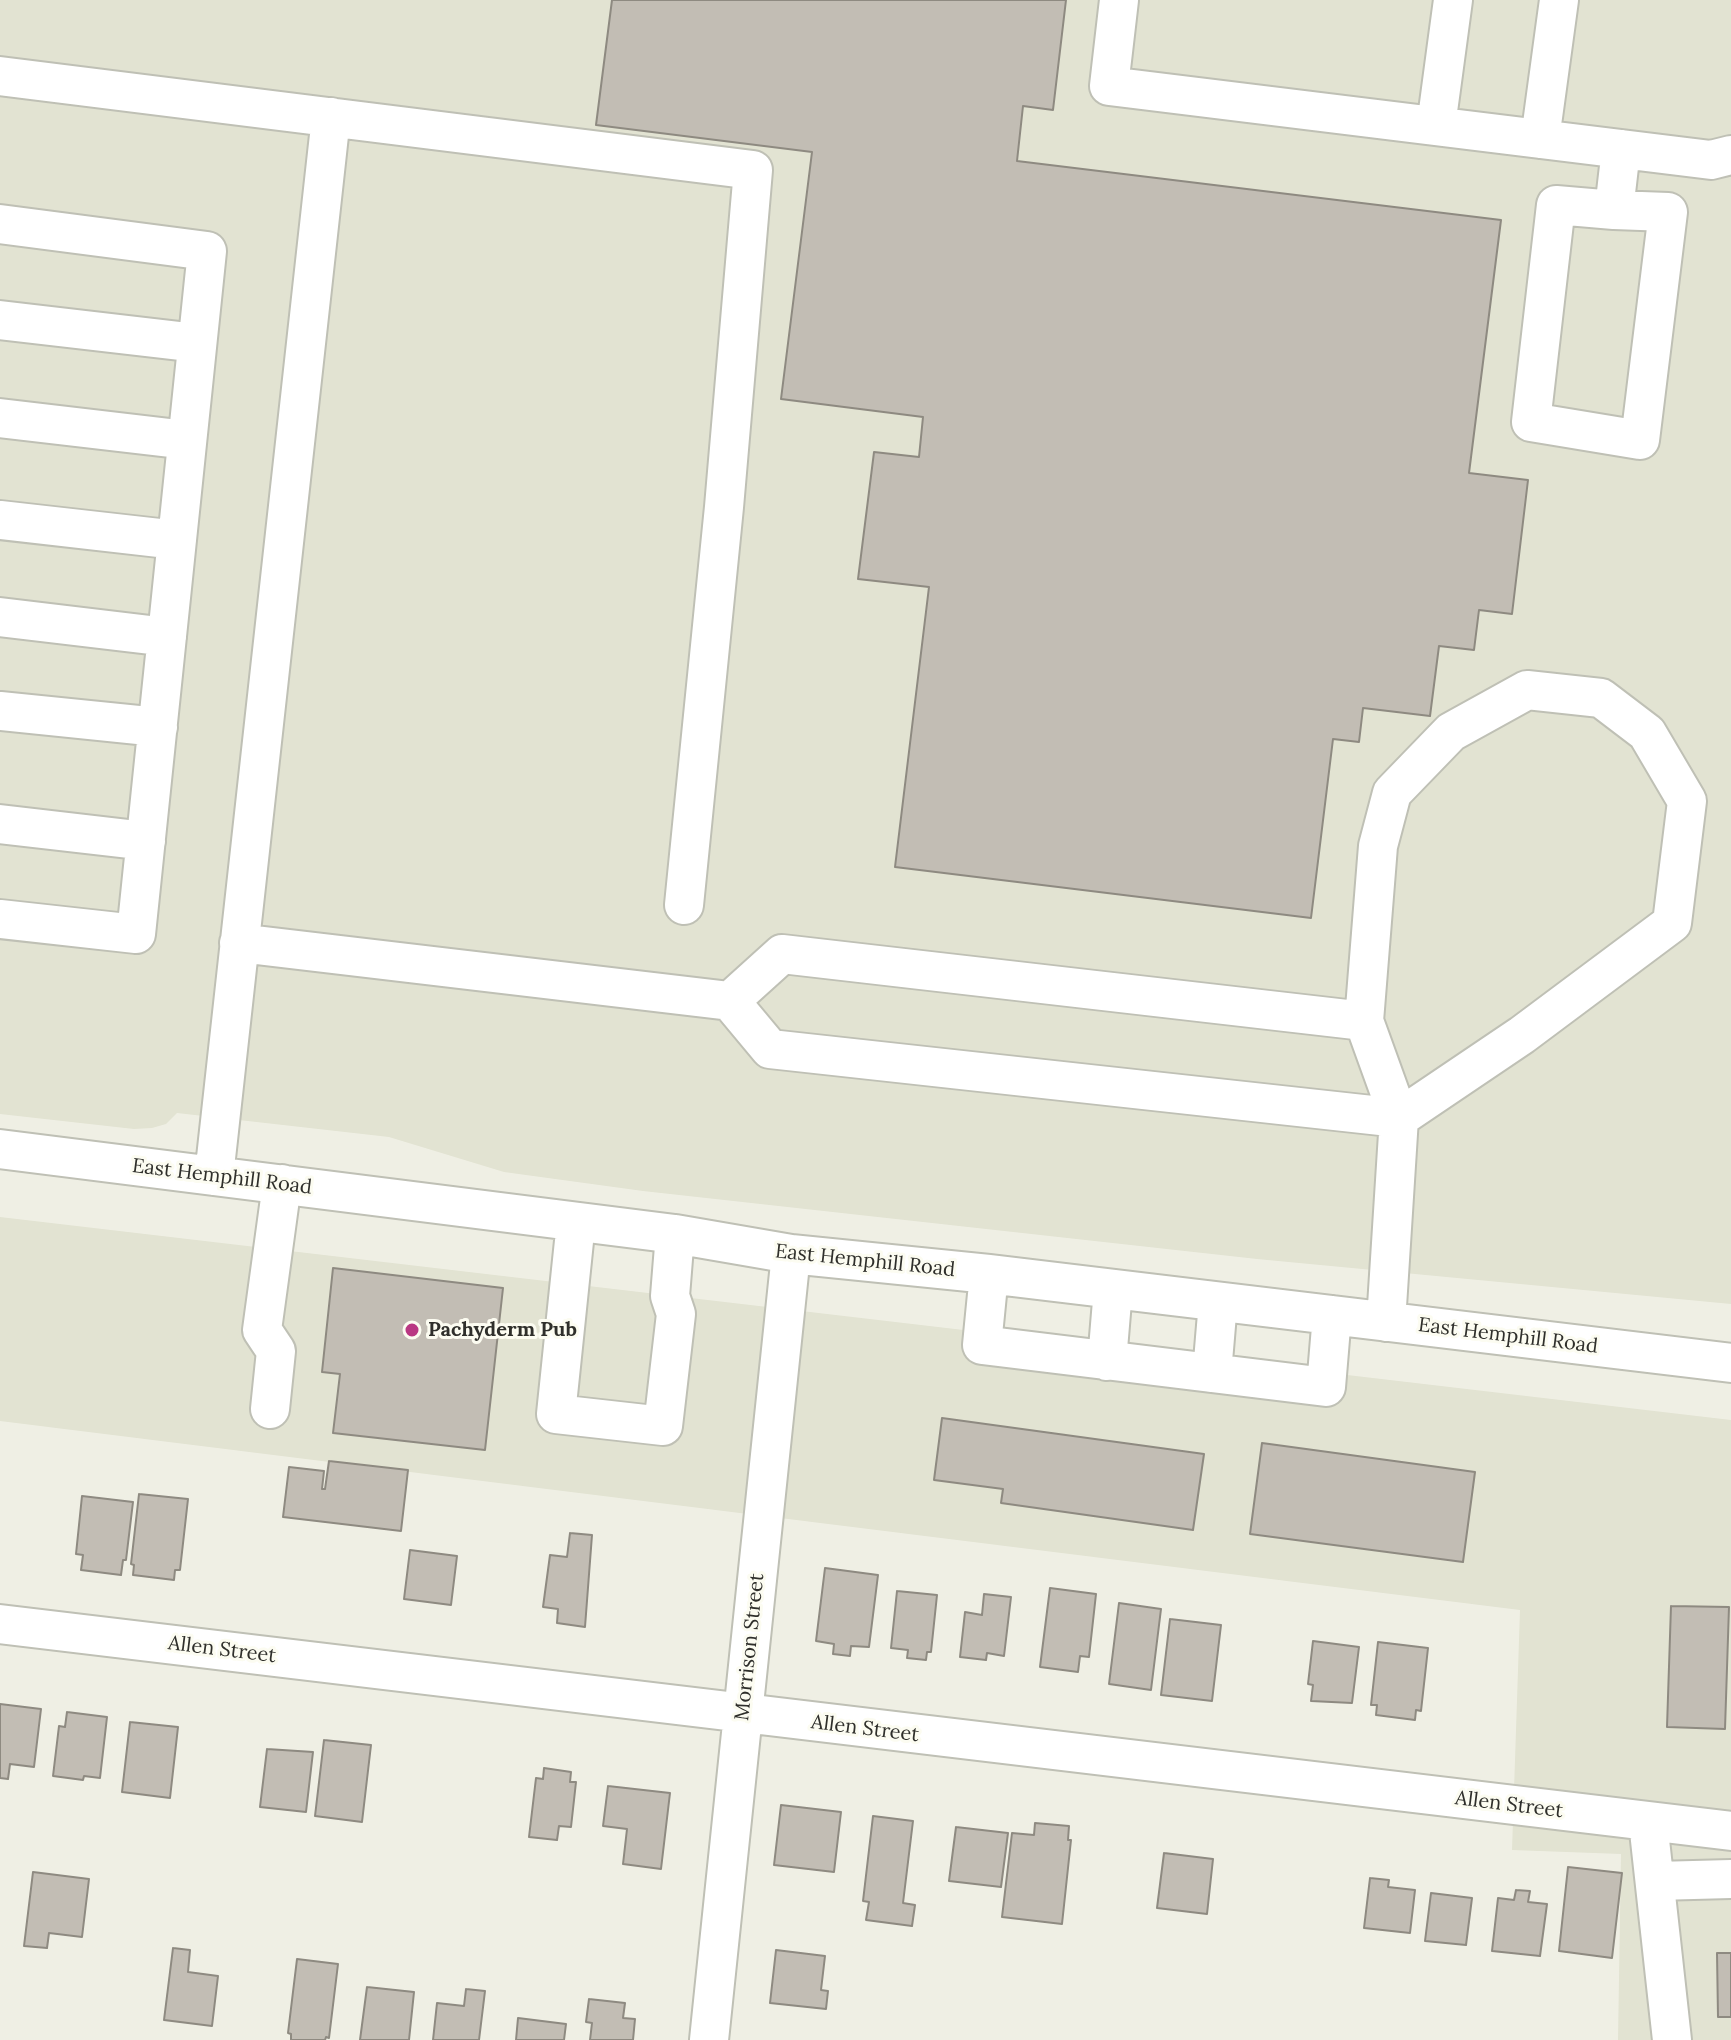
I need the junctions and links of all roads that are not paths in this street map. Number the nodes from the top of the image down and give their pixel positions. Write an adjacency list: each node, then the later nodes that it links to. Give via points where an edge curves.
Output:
1 (1119, 0): 6 (street, via 1109,86)
2 (1453, 0): 6 (street)
3 (1559, 0): 7 (street)
4 (0, 76): 5 (street)
5 (331, 117): 24 (street, via 753,170); 26 (street)
6 (1436, 126): 7 (street)
7 (1540, 139): 8 (street)
8 (1621, 149): 9 (street, via 1711,160); 10 (street)
9 (1731, 155)
10 (1614, 210): 10 (street, via 1556,205 1531,422 1640,440 1668,212)
11 (0, 224): 13 (street, via 207,251)
12 (0, 320): 13 (street)
13 (197, 343): 15 (street)
14 (0, 418): 15 (street)
15 (187, 440): 17 (street)
16 (0, 520): 17 (street)
17 (177, 540): 19 (street)
18 (0, 617): 19 (street)
19 (167, 637): 21 (street)
20 (0, 711): 21 (street)
21 (158, 727): 23 (street)
22 (0, 824): 23 (street)
23 (146, 841): 25 (street, via 136,934)
24 (684, 905)
25 (0, 919)
26 (239, 943): 27 (street); 31 (street)
27 (730, 1001): 28 (street, via 782,954); 29 (street, via 770,1049)
28 (1364, 1021): 29 (street); 29 (street, via 1378,846 1392,793 1430,753 1451,732 1527,690 1601,698 1647,733 1687,801 1672,923)
29 (1399, 1118): 40 (street)
30 (0, 1149): 31 (street, East Hemphill Road)
31 (214, 1176): 32 (street, East Hemphill Road)
32 (282, 1184): 33 (street, East Hemphill Road); 44 (street, via 262,1330 276,1351)
33 (576, 1222): 34 (street, East Hemphill Road); 34 (street, via 556,1414 663,1426 676,1314 670,1296)
34 (675, 1234): 35 (street, East Hemphill Road)
35 (791, 1254): 36 (street, East Hemphill Road); 46 (street, Morrison Street)
36 (989, 1274): 37 (street, East Hemphill Road); 41 (street, via 982,1345)
37 (1113, 1289): 38 (street, East Hemphill Road); 41 (street)
38 (1218, 1302): 39 (street, East Hemphill Road); 43 (street)
39 (1332, 1315): 40 (street, East Hemphill Road); 43 (street, via 1326,1387)
40 (1386, 1322): 42 (street, East Hemphill Road)
41 (1107, 1361): 43 (street)
42 (1731, 1363)
43 (1212, 1373)
44 (270, 1409)
45 (0, 1624): 46 (street, Allen Street)
46 (743, 1714): 47 (street, Allen Street); 51 (street, Morrison Street)
47 (1648, 1822): 48 (street, Allen Street); 50 (street)
48 (1731, 1831)
49 (1731, 1879): 50 (street)
50 (1656, 1881): 52 (street)
51 (709, 2040)
52 (1672, 2040)

